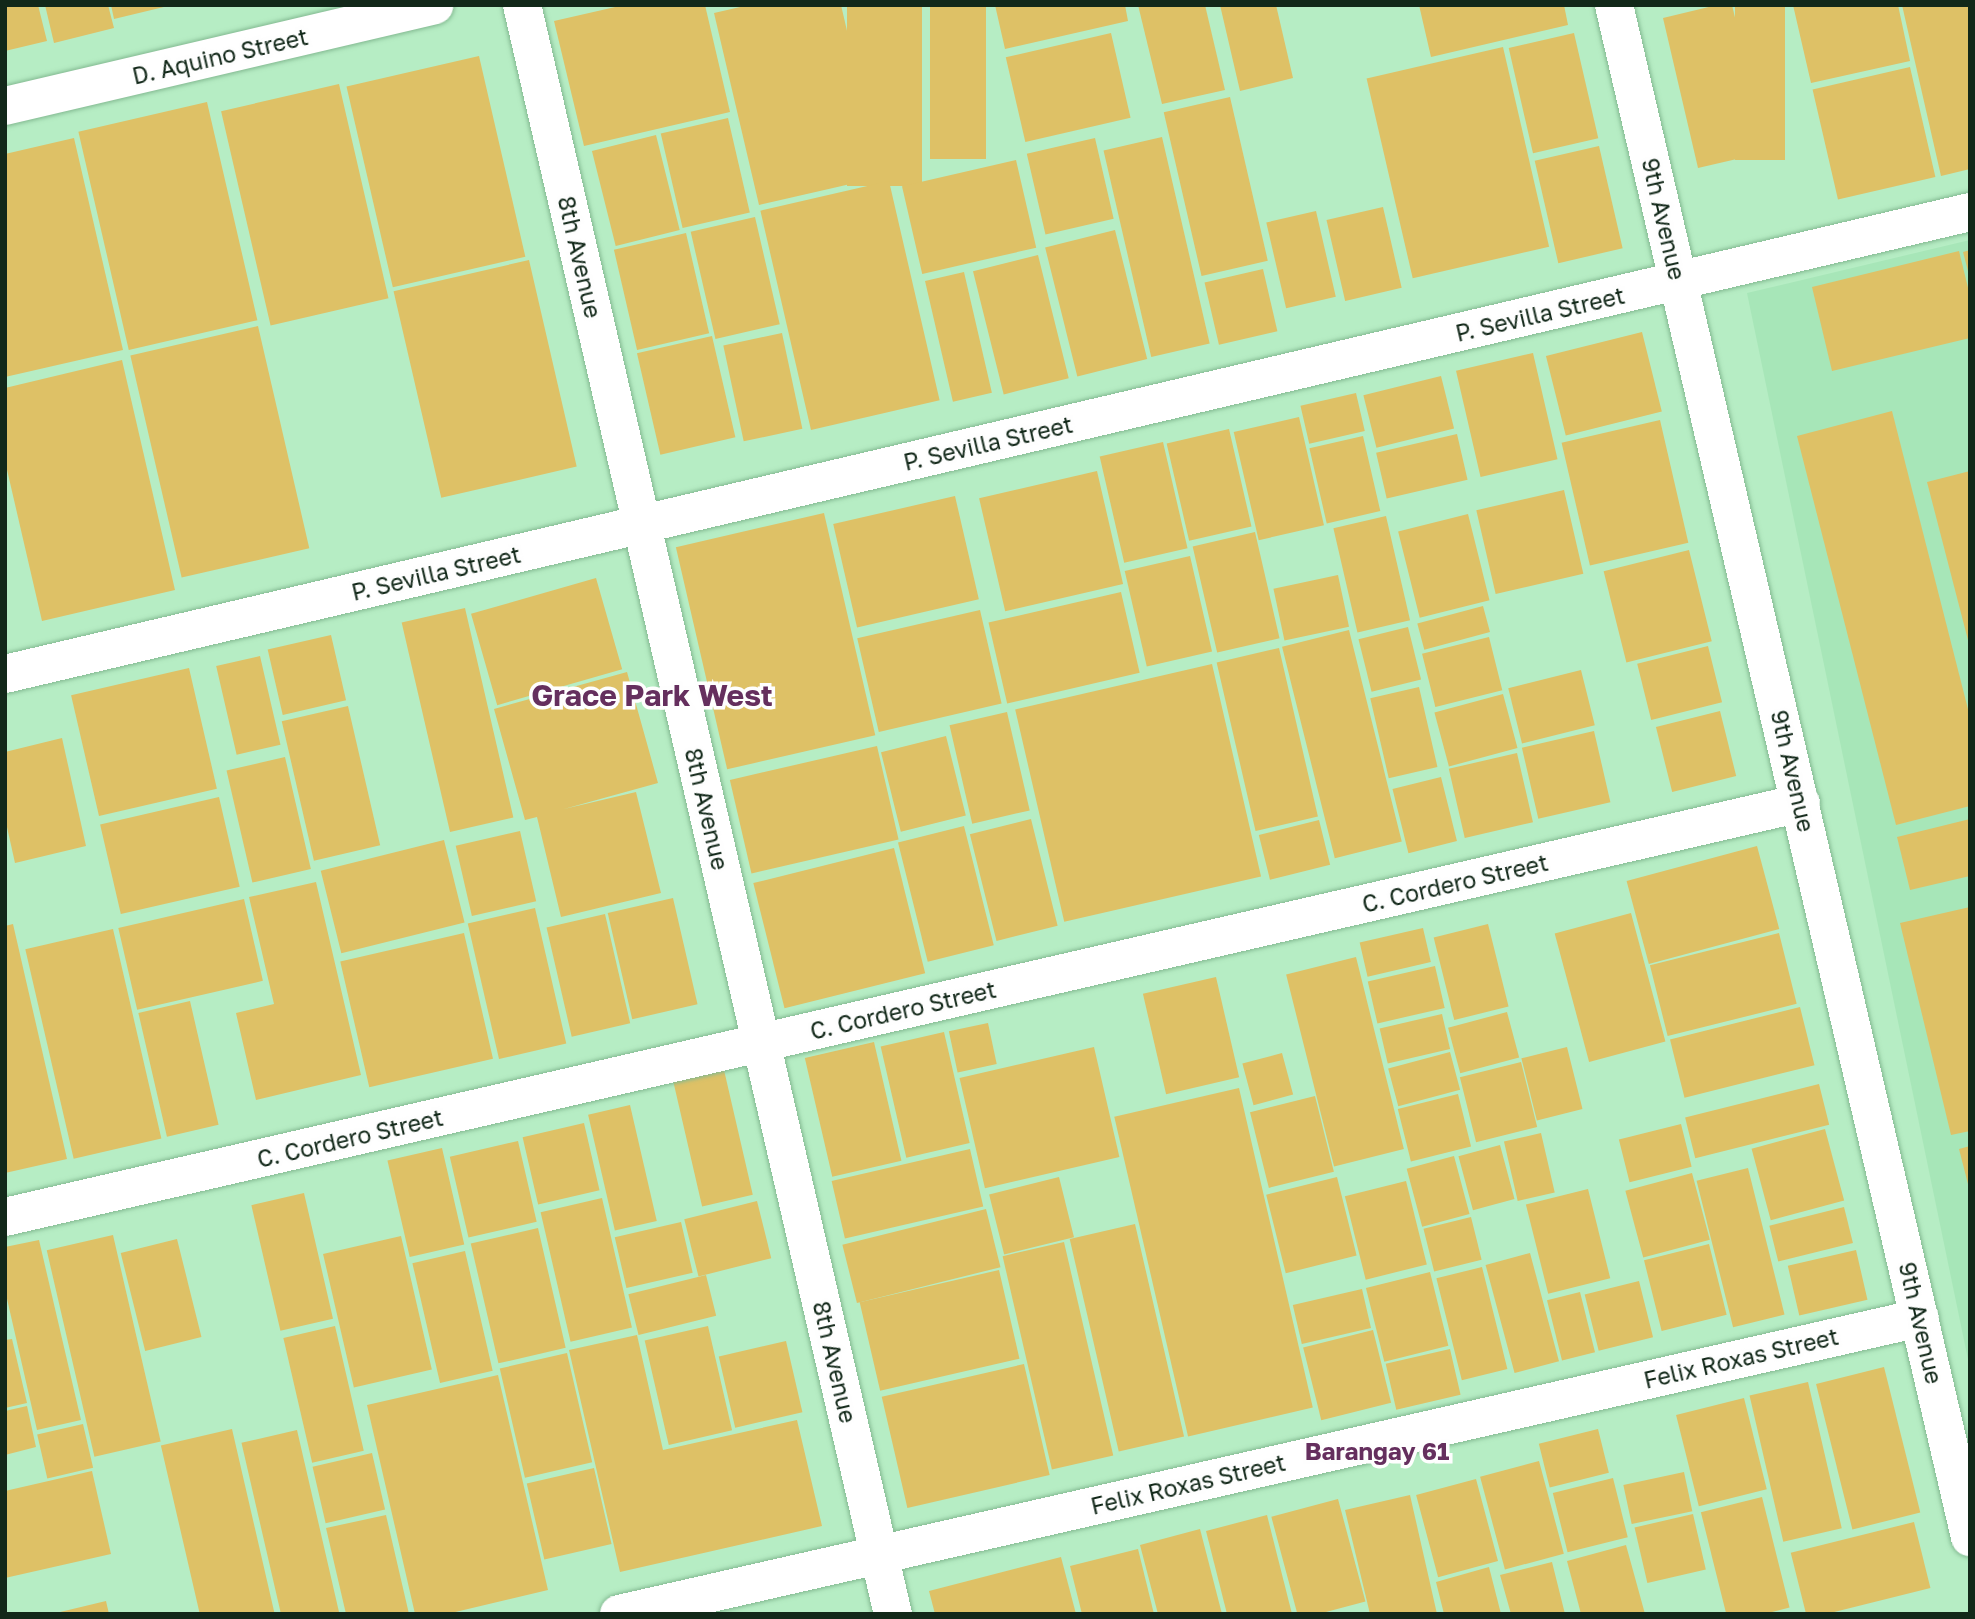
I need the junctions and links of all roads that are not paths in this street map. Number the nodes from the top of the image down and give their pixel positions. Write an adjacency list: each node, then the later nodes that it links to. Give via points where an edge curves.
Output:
1 (434, 5): 4 (street, D. Aquino Street)
2 (522, 5): 7 (street, 8th Avenue)
3 (1614, 5): 6 (street, 9th Avenue)
4 (5, 106)
5 (1970, 212): 6 (street, P. Sevilla Street)
6 (1679, 281): 7 (street, P. Sevilla Street); 9 (street, 9th Avenue)
7 (642, 524): 8 (street, P. Sevilla Street); 10 (street, 8th Avenue)
8 (5, 674)
9 (1801, 803): 10 (street, C. Cordero Street); 12 (street, 9th Avenue)
10 (761, 1043): 11 (street, C. Cordero Street); 14 (street, 8th Avenue)
11 (5, 1217)
12 (1920, 1318): 13 (street, 9th Avenue); 14 (street, Felix Roxas Street)
13 (1970, 1537)
14 (880, 1555): 15 (street, Felix Roxas Street); 16 (street, 8th Avenue)
15 (619, 1614)
16 (893, 1614)

